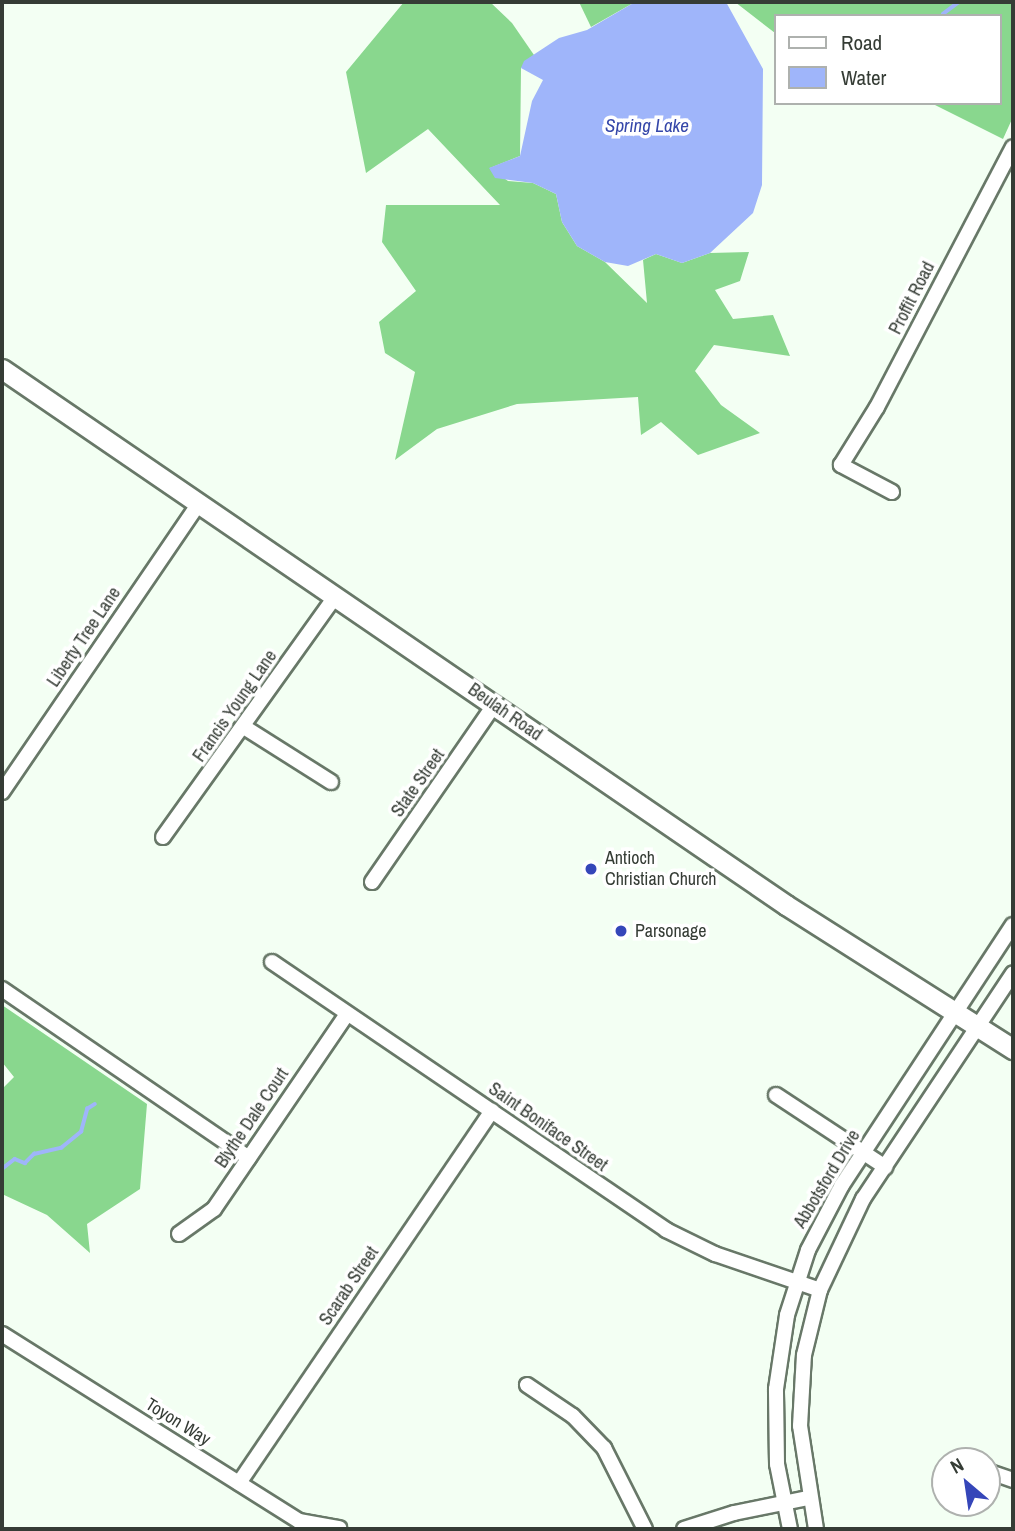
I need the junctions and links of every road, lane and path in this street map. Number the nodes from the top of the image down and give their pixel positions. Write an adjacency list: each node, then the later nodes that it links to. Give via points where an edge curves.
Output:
1 (1013, 147): 3 (street, Proffit Road, via 877,407 841,465)
2 (4, 376): 4 (main road, Beulah Road)
3 (892, 492)
4 (199, 503): 5 (main road, Beulah Road); 9 (street, Liberty Tree Lane)
5 (336, 595): 6 (main road, Beulah Road); 7 (street, Francis Young Lane)
6 (494, 705): 11 (street, State Street); 17 (main road, Beulah Road, via 786,905)
7 (244, 727): 8 (street); 10 (street, Francis Young Lane)
8 (331, 782)
9 (2, 792)
10 (163, 837)
11 (372, 882)
12 (1013, 925): 17 (street, Abbotsford Drive)
13 (272, 962): 16 (street, Saint Boniface Street)
14 (1013, 973): 18 (street)
15 (2, 989): 23 (street)
16 (347, 1014): 21 (street, Saint Boniface Street); 23 (street, Blythe Dale Court)
17 (957, 1014): 18 (main road, Beulah Road); 22 (street, Abbotsford Drive)
18 (978, 1027): 19 (main road, Beulah Road); 24 (street)
19 (1013, 1049)
20 (776, 1095): 22 (street)
21 (492, 1111): 26 (street, Saint Boniface Street, via 685,1241); 30 (street, Scarab Street)
22 (863, 1154): 24 (street); 26 (street, Abbotsford Drive, via 824,1217)
23 (248, 1157): 25 (street, Blythe Dale Court, via 205,1218)
24 (885, 1167): 27 (street, via 846,1228)
25 (179, 1234)
26 (797, 1282): 27 (street, Saint Boniface Street); 32 (street, Abbotsford Drive, via 779,1351 776,1389 777,1464)
27 (820, 1290): 31 (street, via 800,1390)
28 (2, 1334): 30 (street, Toyon Way)
29 (527, 1385): 34 (street, via 573,1416 604,1448)
30 (239, 1483): 33 (street, Toyon Way, via 299,1521)
31 (808, 1498): 32 (street); 37 (street)
32 (784, 1501): 35 (street); 36 (street, Abbotsford Drive)
33 (339, 1528)
34 (645, 1529)
35 (684, 1529)
36 (790, 1529)
37 (816, 1529)

